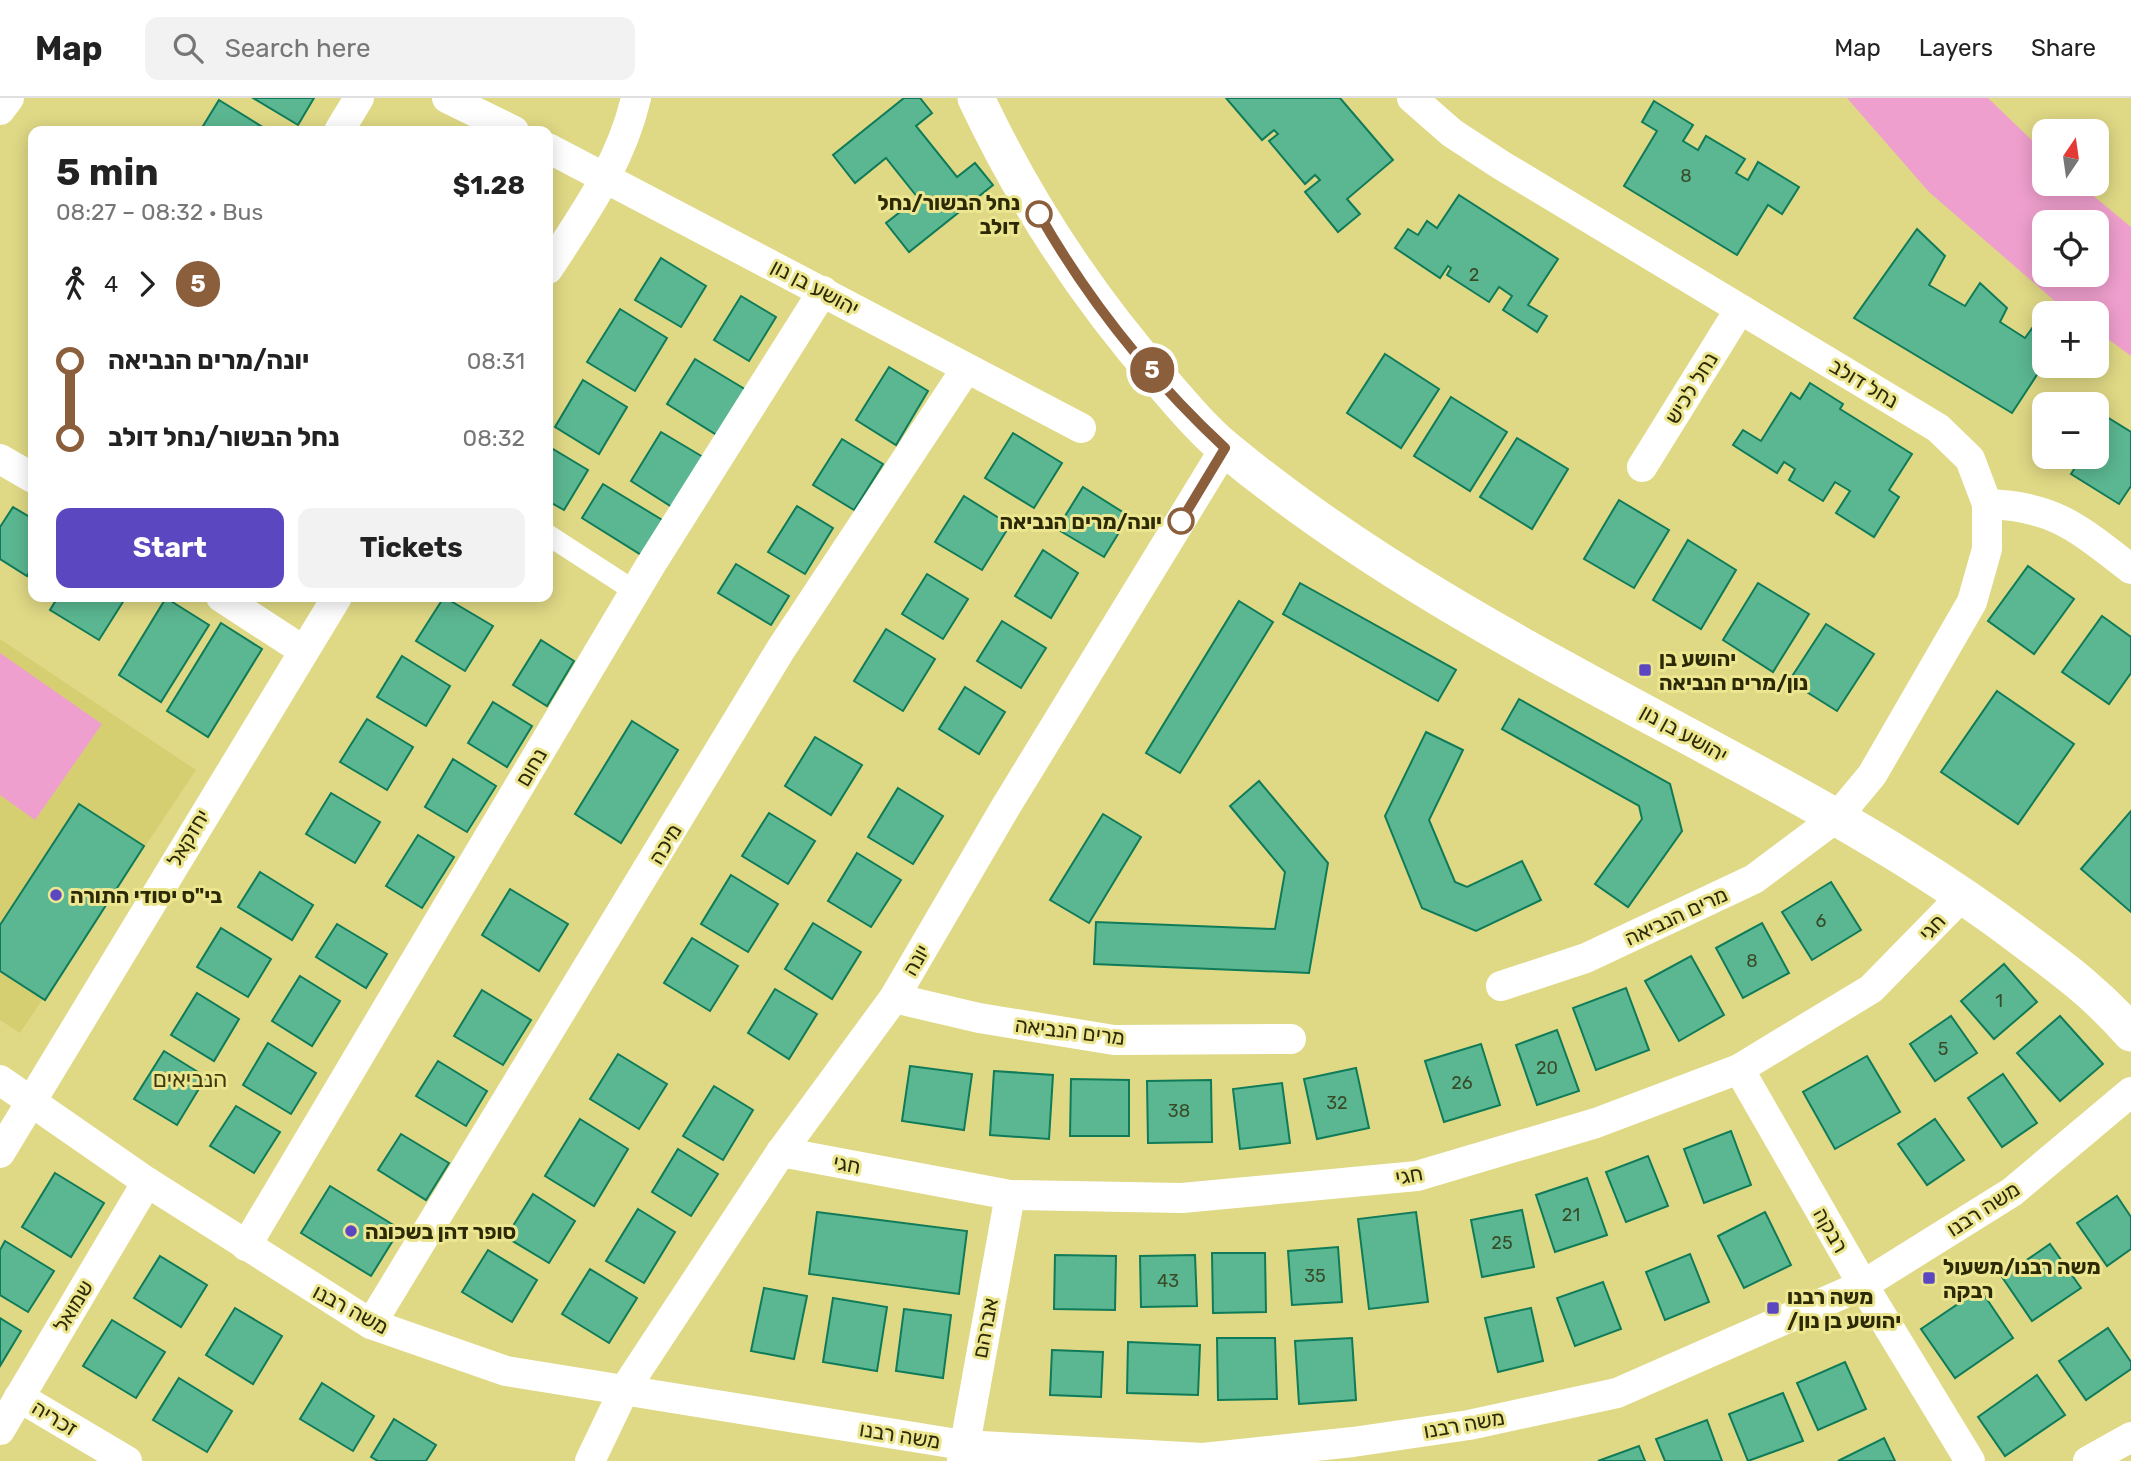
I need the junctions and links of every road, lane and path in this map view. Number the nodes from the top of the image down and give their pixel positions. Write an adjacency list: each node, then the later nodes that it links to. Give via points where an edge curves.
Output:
1 (9, 98): 7 (street)
2 (359, 98): 8 (street)
3 (447, 98): 9 (street)
4 (636, 98): 11 (street, via 629,130)
5 (976, 98): 17 (street, יהושע בן נון, via 1060,251 1143,360)
6 (1412, 98): 14 (street, נחל דולב, via 1452,133 1501,165)
7 (0, 110)
8 (341, 126)
9 (504, 126)
10 (553, 150): 11 (street, יהושע בן נון)
11 (608, 177): 12 (street); 13 (street, יהושע בן נון)
12 (553, 261)
13 (823, 292): 15 (street, יהושע בן נון); 24 (street, נחום)
14 (1740, 309): 19 (street, נחל לכיש); 21 (street, נחל דולב, via 1938,428 1970,459)
15 (966, 369): 16 (street, יהושע בן נון); 44 (street, מיכה, via 781,649)
16 (1081, 428)
17 (1225, 448): 28 (street, יהושע בן נון, via 1397,572); 31 (street, יונה)
18 (0, 459): 20 (street)
19 (1642, 467)
20 (28, 475)
21 (1987, 504): 23 (street, via 2044,510); 28 (street, נחל דולב, via 1987,549 1972,602 1872,775)
22 (553, 538): 24 (street)
23 (2131, 569)
24 (636, 592): 42 (street, נחום)
25 (229, 602): 27 (street)
26 (334, 602): 27 (street, יחזקאל)
27 (304, 650): 37 (street, יחזקאל)
28 (1837, 817): 29 (street, יהושע בן נון); 30 (street, מרים הנביאה, via 1754,879 1586,958)
29 (1964, 894): 32 (street, יהושע בן נון, via 2098,996); 34 (street, חגי, via 1871,989)
30 (1501, 986)
31 (894, 998): 33 (street, מרים הנביאה, via 979,1018 1114,1040); 38 (street, יונה)
32 (2131, 1032)
33 (1291, 1039)
34 (1739, 1069): 41 (street, חגי, via 1596,1123 1417,1176 1182,1198); 43 (street, רבקה)
35 (0, 1080): 37 (street, משה רבנו)
36 (2131, 1092): 43 (street, משה רבנו, via 2012,1192)
37 (30, 1102): 39 (street, יחזקאל); 40 (street, משה רבנו)
38 (781, 1152): 41 (street, חגי); 45 (street, יונה)
39 (0, 1153)
40 (146, 1182): 42 (street, משה רבנו); 46 (street, שמואל)
41 (1010, 1195): 49 (street, אברהם)
42 (247, 1246): 44 (street, משה רבנו)
43 (1863, 1285): 49 (street, משה רבנו, via 1617,1392 1469,1425 1203,1458); 52 (street, רבקה)
44 (371, 1324): 45 (street, משה רבנו, via 506,1371)
45 (623, 1392): 49 (street, משה רבנו); 51 (street, יונה)
46 (19, 1397): 47 (street, שמואל); 50 (street, זכריה)
47 (0, 1430)
48 (2131, 1437): 53 (street)
49 (963, 1453)
50 (127, 1461)
51 (590, 1461)
52 (1970, 1461)
53 (2088, 1461)

